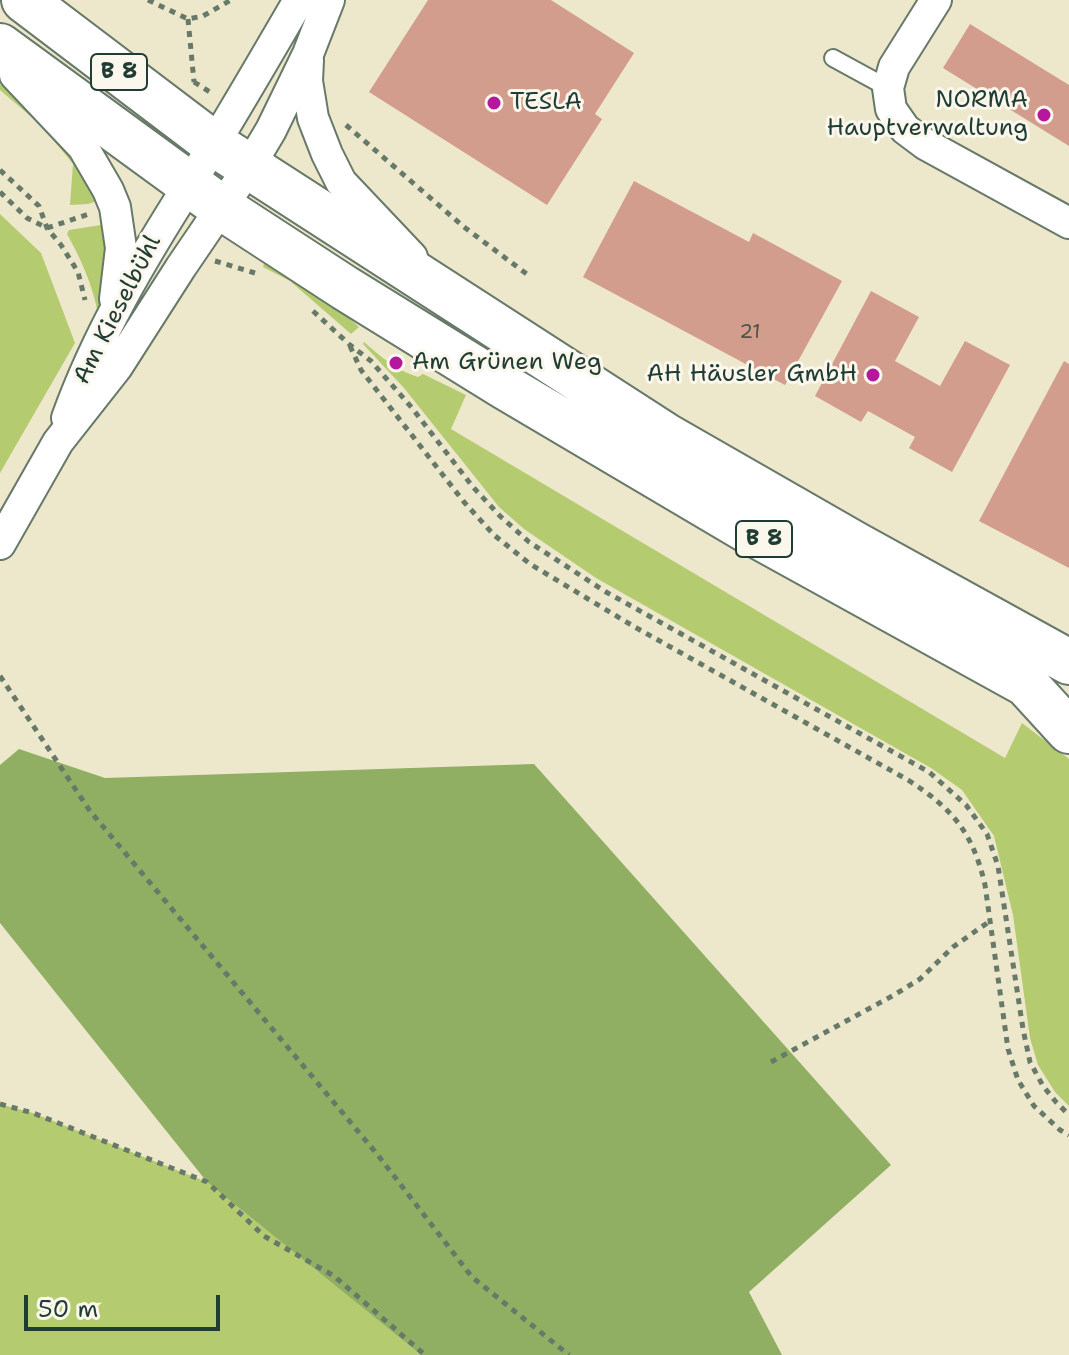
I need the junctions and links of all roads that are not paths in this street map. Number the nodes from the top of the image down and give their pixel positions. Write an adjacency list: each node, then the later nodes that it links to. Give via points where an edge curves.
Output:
1 (24, 0): 10 (main road, B 8)
2 (299, 0): 10 (street, via 248,89)
3 (329, 0): 6 (street)
4 (936, 0): 9 (street, via 894,67)
5 (0, 46): 11 (main road, B 8)
6 (308, 54): 10 (street, via 271,130); 13 (street, via 310,106 341,182)
7 (833, 58): 9 (lane)
8 (0, 59): 14 (street, via 83,147 108,190 121,248)
9 (888, 88): 12 (street, via 891,109 915,137)
10 (232, 155): 11 (street); 11 (street); 13 (main road, B 8)
11 (206, 196): 14 (street, Am Kieselbühl, via 160,229); 15 (street, Am Kieselbühl, via 181,267 117,367); 18 (main road, B 8, via 518,395 747,530)
12 (1069, 223)
13 (446, 295): 17 (main road, B 8, via 665,435)
14 (113, 314): 15 (street, Am Kieselbühl, via 82,375)
15 (58, 442): 16 (street, Am Kieselbühl)
16 (0, 544)
17 (1069, 662)
18 (1026, 684): 19 (main road, B 8); 20 (main road)
19 (1069, 707)
20 (1069, 731)

